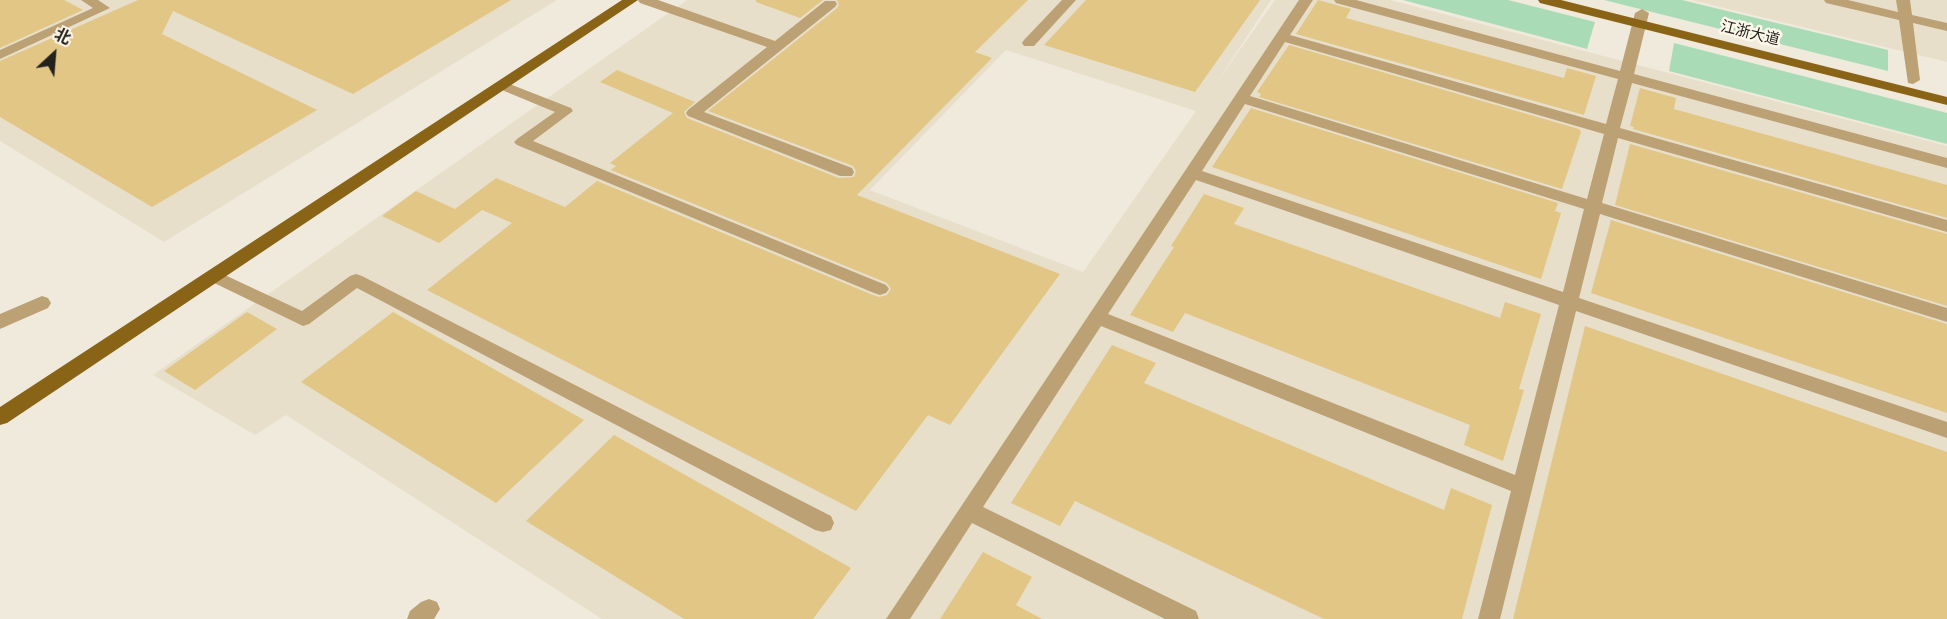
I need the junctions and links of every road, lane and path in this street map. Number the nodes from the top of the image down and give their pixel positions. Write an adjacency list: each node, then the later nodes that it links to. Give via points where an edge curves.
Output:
1 (88, 0): 18 (street, via 103,8)
2 (631, 0): 21 (main road)
3 (645, 0): 17 (street)
4 (1069, 0): 16 (street)
5 (1306, 0): 15 (street)
6 (1341, 0): 19 (street)
7 (1545, 0): 13 (main road, 江浙大道)
8 (1590, 0): 13 (main road, 江浙大道)
9 (1831, 0): 12 (street)
10 (1903, 0): 12 (street)
11 (830, 4): 17 (street)
12 (1905, 17): 14 (street); 20 (street)
13 (1640, 18): 19 (street); 20 (main road, 江浙大道); 24 (main road, 江浙大道)
14 (1947, 27)
15 (1281, 37): 23 (street); 25 (street)
16 (1029, 42)
17 (776, 46): 27 (street, via 693,112)
18 (0, 55)
19 (1626, 77): 25 (street); 26 (street)
20 (1913, 80): 22 (main road, 江浙大道)
21 (502, 85): 31 (main road); 32 (street, via 566,111 522,142)
22 (1947, 88)
23 (1241, 98): 28 (street); 29 (street)
24 (1947, 101)
25 (1613, 131): 29 (street); 30 (street)
26 (1947, 163)
27 (846, 172)
28 (1192, 173): 33 (street); 36 (street)
29 (1594, 206): 33 (street); 35 (street)
30 (1947, 226)
31 (214, 276): 38 (main road); 42 (street, via 303,319 356,280)
32 (880, 289)
33 (1569, 302): 39 (street); 40 (street)
34 (42, 303): 37 (street)
35 (1947, 315)
36 (1097, 317): 40 (street); 41 (street)
37 (0, 322)
38 (0, 417)
39 (1947, 430)
40 (1523, 487): 45 (street)
41 (969, 511): 43 (street); 44 (street)
42 (823, 523)
43 (897, 619)
44 (1188, 619)
45 (1489, 619)

